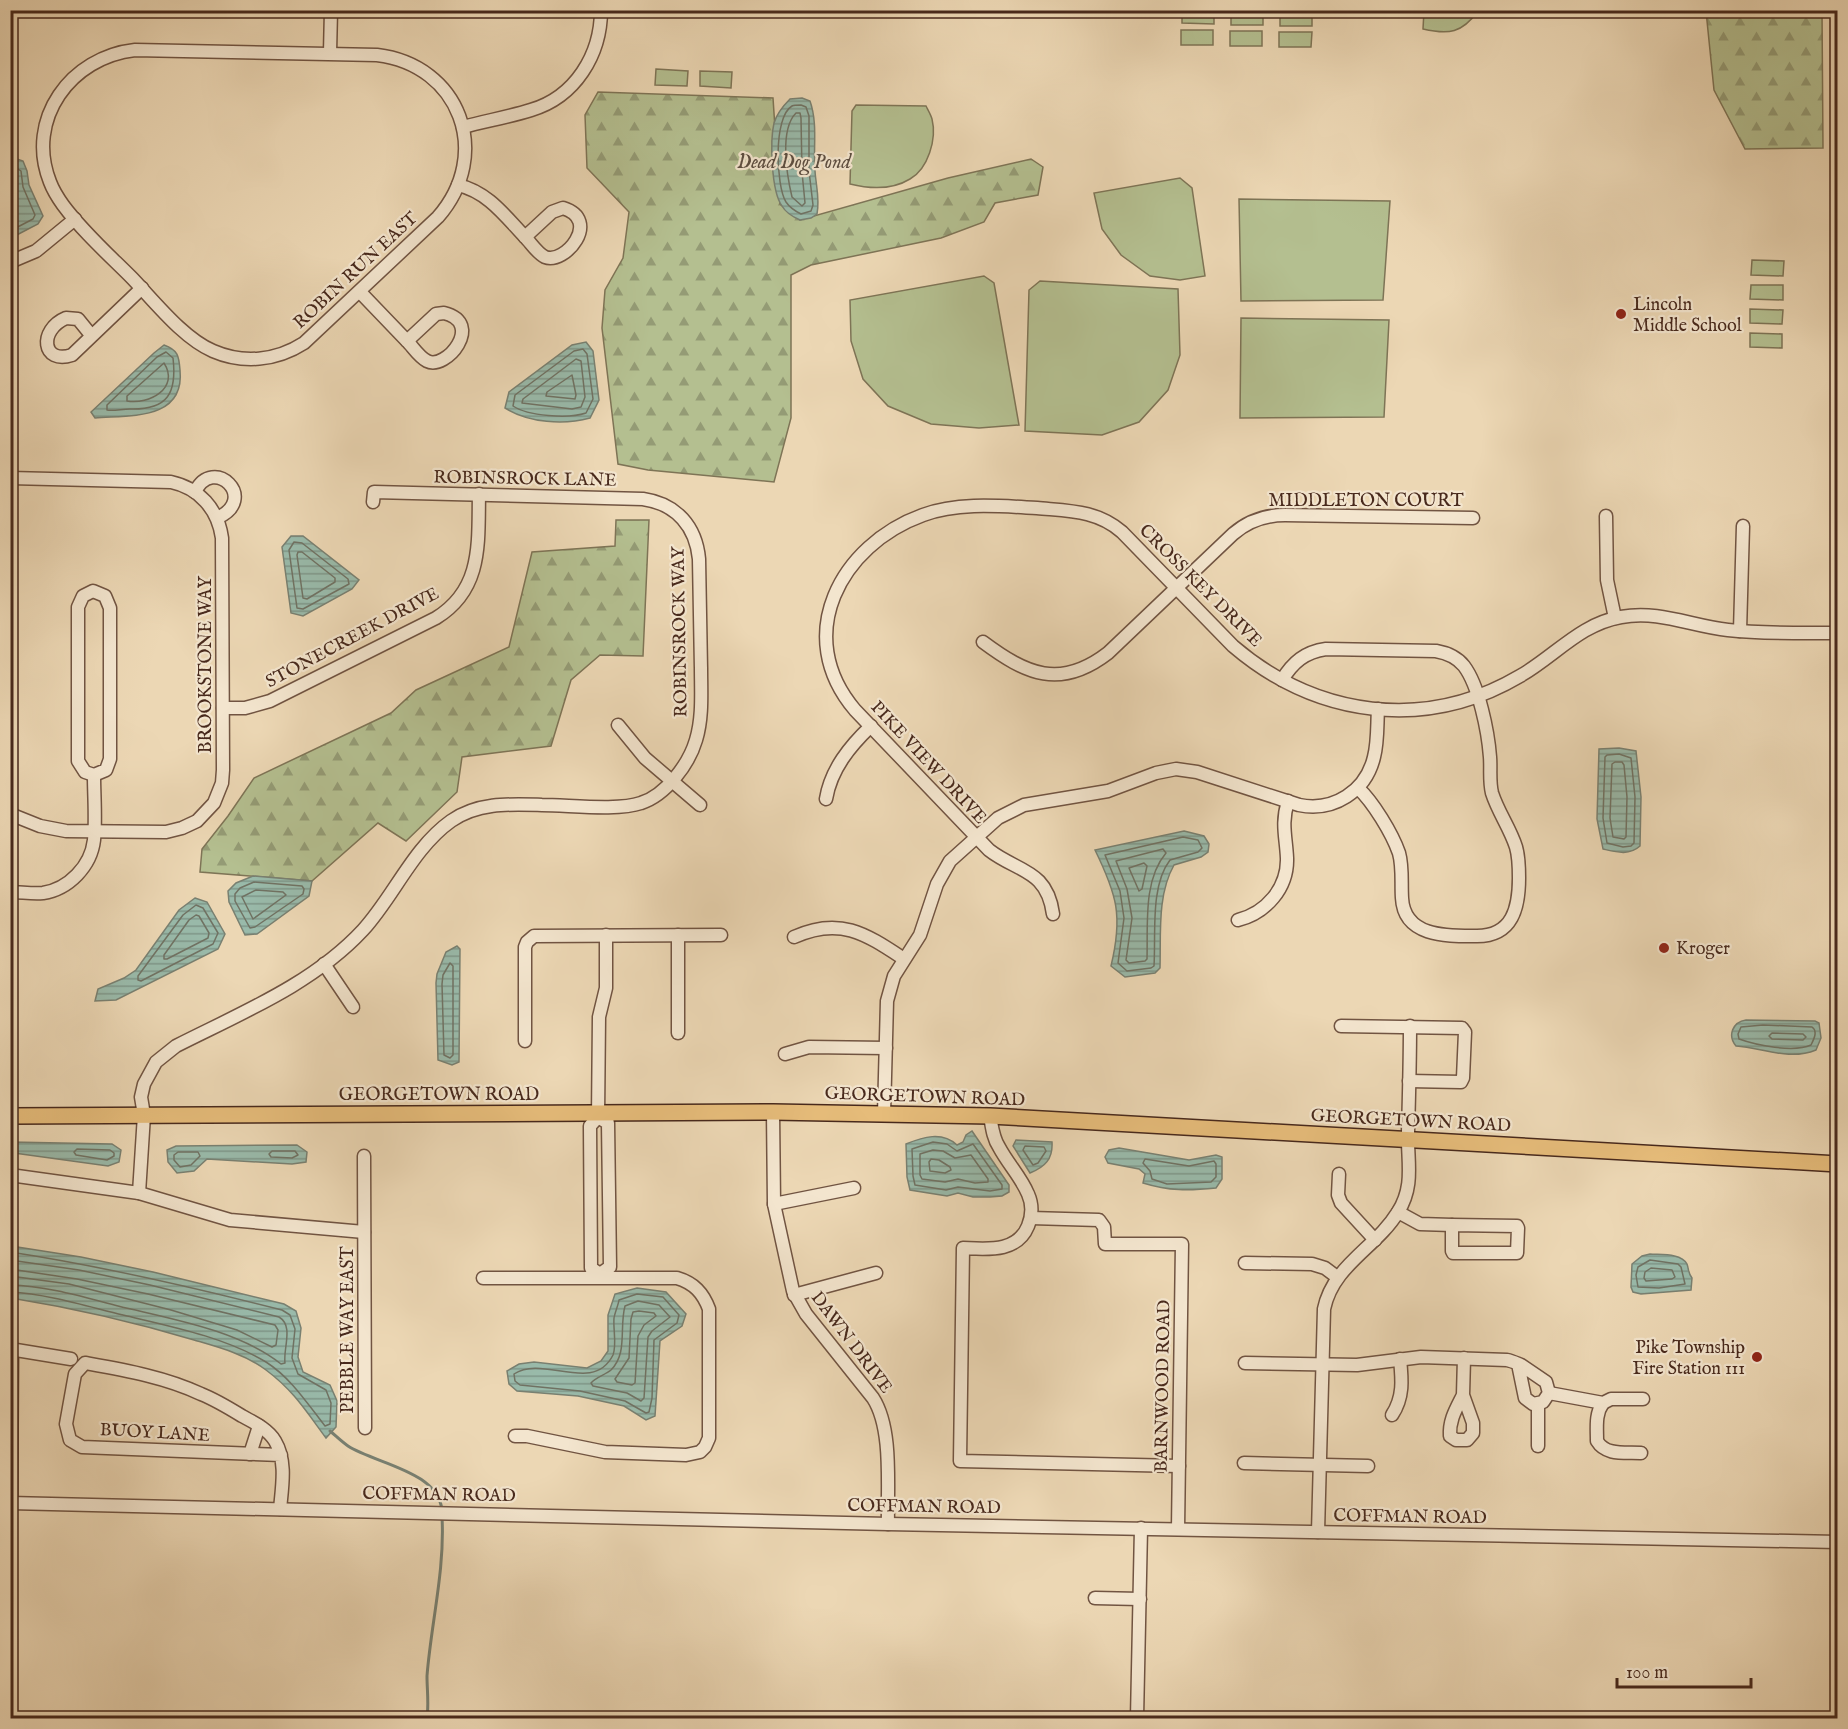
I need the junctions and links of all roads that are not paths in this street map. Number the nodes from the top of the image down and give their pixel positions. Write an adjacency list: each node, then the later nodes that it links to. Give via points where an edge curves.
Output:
1 (331, 10): 5 (street)
2 (515, 10): 3 (street)
3 (526, 10)
4 (602, 10): 6 (street, via 591,59 563,94 532,110)
5 (330, 53): 6 (street, ROBIN RUN EAST, via 385,56 413,64 447,93); 8 (street, ROBIN RUN EAST, via 135,50 85,67 59,94 44,136 50,181)
6 (463, 126): 7 (street, ROBIN RUN EAST, via 465,156)
7 (458, 185): 9 (street, via 485,196); 12 (street, ROBIN RUN EAST, via 449,204)
8 (75, 219): 10 (street, via 36,251); 11 (street, ROBIN RUN EAST)
9 (525, 237): 9 (street, via 542,255 556,258 578,238 581,227 570,212 557,209)
10 (10, 262)
11 (142, 288): 12 (street, ROBIN RUN EAST, via 196,341 222,354 246,359 274,357 297,348); 13 (street)
12 (360, 292): 14 (street)
13 (91, 335): 13 (street, via 65,357 55,355 47,347 50,330 62,319 78,319)
14 (407, 340): 14 (street, via 424,360 436,362 460,343 463,330 453,316 439,313)
15 (10, 478): 16 (street, BROOKSTONE WAY, via 166,481)
16 (195, 492): 21 (street, BROOKSTONE WAY); 21 (street, via 210,477 228,482 234,502 230,511)
17 (479, 494): 18 (street, ROBINSROCK LANE, via 374,492); 19 (street, ROBINSROCK LANE, via 643,499 663,504); 32 (street, STONECREEK DRIVE, via 474,570 450,608 270,701 245,708)
18 (373, 502)
19 (680, 516): 37 (street, ROBINSROCK WAY, via 695,538 699,559 701,718 692,751)
20 (1606, 516): 26 (street, via 1607,580)
21 (217, 518): 32 (street, BROOKSTONE WAY, via 222,538)
22 (1473, 518): 24 (street, MIDDLETON COURT, via 1268,516 1233,534)
23 (1743, 526): 27 (street)
24 (1177, 587): 25 (street, CROSS KEY DRIVE, via 1122,532 1097,516 1054,509 963,507 923,515 883,535 853,563); 29 (street, MIDDLETON COURT, via 1108,653 1079,669 1059,674 1031,671); 30 (street, CROSS KEY DRIVE, via 1233,646)
25 (833, 597): 35 (street, PIKE VIEW DRIVE, via 826,631 831,671 842,694)
26 (1615, 618): 27 (street, CROSS KEY DRIVE, via 1660,615); 31 (street, CROSS KEY DRIVE, via 1588,628 1522,675)
27 (1740, 631): 28 (street, CROSS KEY DRIVE)
28 (1838, 633)
29 (983, 642)
30 (1282, 680): 31 (street, via 1297,660 1317,650 1436,651 1462,664); 33 (street, CROSS KEY DRIVE, via 1313,695)
31 (1477, 696): 33 (street, CROSS KEY DRIVE, via 1427,708); 38 (street, via 1487,731 1493,795 1518,855 1519,899 1510,921 1481,936 1437,935 1414,924 1402,898 1399,853 1373,806)
32 (223, 708): 43 (street, BROOKSTONE WAY, via 222,783 216,799 197,821 174,830)
33 (1378, 710): 38 (street, via 1374,759)
34 (618, 725): 37 (street)
35 (871, 726): 39 (street, via 844,756); 44 (street, PIKE VIEW DRIVE)
36 (94, 775): 36 (street, via 104,772 110,764 110,736 109,603 105,596 93,591 82,596 78,607 78,761 85,772); 43 (street)
37 (671, 782): 41 (street); 53 (street, ROBINSROCK WAY, via 652,798 633,806 500,804 460,815 430,839 363,930)
38 (1358, 788): 40 (street, via 1328,804 1307,806)
39 (826, 799)
40 (1288, 801): 44 (street, via 1197,772 1168,770 1108,791 1017,807 998,818); 47 (street, via 1283,832 1287,866 1281,885 1263,908)
41 (700, 805)
42 (10, 814): 43 (street, via 53,829)
43 (94, 832): 45 (street, via 83,868 68,882 45,892)
44 (978, 838): 46 (street, via 996,855 1038,879 1049,897); 52 (street, PIKE VIEW DRIVE, via 950,861 937,884 920,935)
45 (10, 892)
46 (1053, 914)
47 (1238, 920)
48 (606, 935): 49 (street); 58 (street, via 540,935 530,939 525,947); 65 (street, via 606,988 599,1017)
49 (678, 935): 50 (street); 57 (street)
50 (721, 935)
51 (794, 937): 52 (street, via 826,928 849,929 872,938)
52 (904, 959): 59 (street, PIKE VIEW DRIVE, via 887,1001)
53 (324, 964): 54 (street); 64 (street, ROBINSROCK WAY, via 279,994 161,1056 144,1084)
54 (353, 1007)
55 (1341, 1026): 56 (street)
56 (1410, 1026): 61 (street); 61 (street, via 1459,1027 1465,1032 1461,1082)
57 (678, 1033)
58 (525, 1041)
59 (886, 1048): 60 (street, via 809,1047); 63 (street, PIKE VIEW DRIVE)
60 (785, 1054)
61 (1409, 1081): 68 (street)
62 (773, 1112): 63 (main road, GEORGETOWN ROAD); 65 (main road, GEORGETOWN ROAD); 75 (street, DAWN DRIVE)
63 (884, 1114): 67 (main road, GEORGETOWN ROAD)
64 (144, 1115): 65 (main road, GEORGETOWN ROAD); 66 (main road, GEORGETOWN ROAD); 74 (street, ROBINSROCK WAY)
65 (598, 1115): 83 (street, via 590,1126 591,1268); 83 (street, via 608,1123 610,1267)
66 (10, 1116)
67 (990, 1116): 68 (main road, GEORGETOWN ROAD); 77 (street, via 998,1146 1028,1194)
68 (1407, 1139): 70 (main road, GEORGETOWN ROAD); 76 (street, via 1410,1174)
69 (364, 1155): 79 (street, PEBBLE WAY EAST)
70 (1838, 1164)
71 (1339, 1174): 80 (street, via 1341,1203)
72 (10, 1175): 74 (street)
73 (854, 1188): 75 (street)
74 (140, 1193): 79 (street, via 230,1220)
75 (774, 1204): 86 (street, DAWN DRIVE)
76 (1398, 1212): 78 (street, via 1420,1224); 80 (street)
77 (1031, 1218): 110 (street, BARNWOOD ROAD, via 1098,1220 1104,1227 1104,1244 1182,1244); 110 (street, via 1024,1233 1012,1244 997,1249 963,1248 960,1461)
78 (1452, 1225): 78 (street, via 1516,1226 1517,1253 1454,1253)
79 (364, 1232): 101 (street, PEBBLE WAY EAST)
80 (1375, 1240): 84 (street)
81 (1245, 1263): 84 (street, via 1312,1264)
82 (876, 1273): 86 (street)
83 (600, 1276): 85 (street); 102 (street, via 677,1278 702,1294 710,1313 709,1434 705,1447 690,1455 605,1452)
84 (1337, 1276): 93 (street, via 1324,1309)
85 (483, 1278)
86 (794, 1295): 114 (street, DAWN DRIVE, via 881,1410 886,1432)
87 (11, 1349): 89 (street); 103 (street)
88 (1464, 1358): 90 (street); 92 (street); 95 (street)
89 (70, 1359)
90 (1400, 1359): 93 (street, via 1362,1365); 99 (street, via 1402,1390)
91 (1245, 1363): 93 (street)
92 (1518, 1364): 94 (street, via 1546,1382); 98 (street, via 1525,1398)
93 (1322, 1365): 109 (street)
94 (1549, 1393): 97 (street); 98 (street)
95 (1463, 1395)
96 (1643, 1400): 97 (street)
97 (1603, 1403): 105 (street, via 1598,1410 1599,1444 1611,1452)
98 (1538, 1404): 104 (street)
99 (1392, 1415)
100 (259, 1426): 106 (street); 106 (street, BUOY LANE, via 199,1392 141,1374 85,1363 75,1374 66,1424 70,1440 82,1447); 107 (street, via 275,1440)
101 (365, 1428)
102 (515, 1436)
103 (11, 1438): 112 (street)
104 (1538, 1446)
105 (1641, 1453)
106 (250, 1454): 107 (street, BUOY LANE)
107 (281, 1455): 113 (street)
108 (1244, 1463): 109 (street)
109 (1319, 1465): 111 (street); 117 (street)
110 (1179, 1466): 116 (street, BARNWOOD ROAD)
111 (1368, 1466)
112 (11, 1503): 113 (street, COFFMAN ROAD)
113 (280, 1509): 114 (street, COFFMAN ROAD)
114 (888, 1524): 115 (street, COFFMAN ROAD)
115 (1141, 1528): 116 (street, COFFMAN ROAD); 120 (street)
116 (1178, 1529): 117 (street, COFFMAN ROAD)
117 (1318, 1532): 118 (street, COFFMAN ROAD)
118 (1838, 1542)
119 (1095, 1598): 120 (street)
120 (1140, 1599): 121 (street)
121 (1137, 1719)

